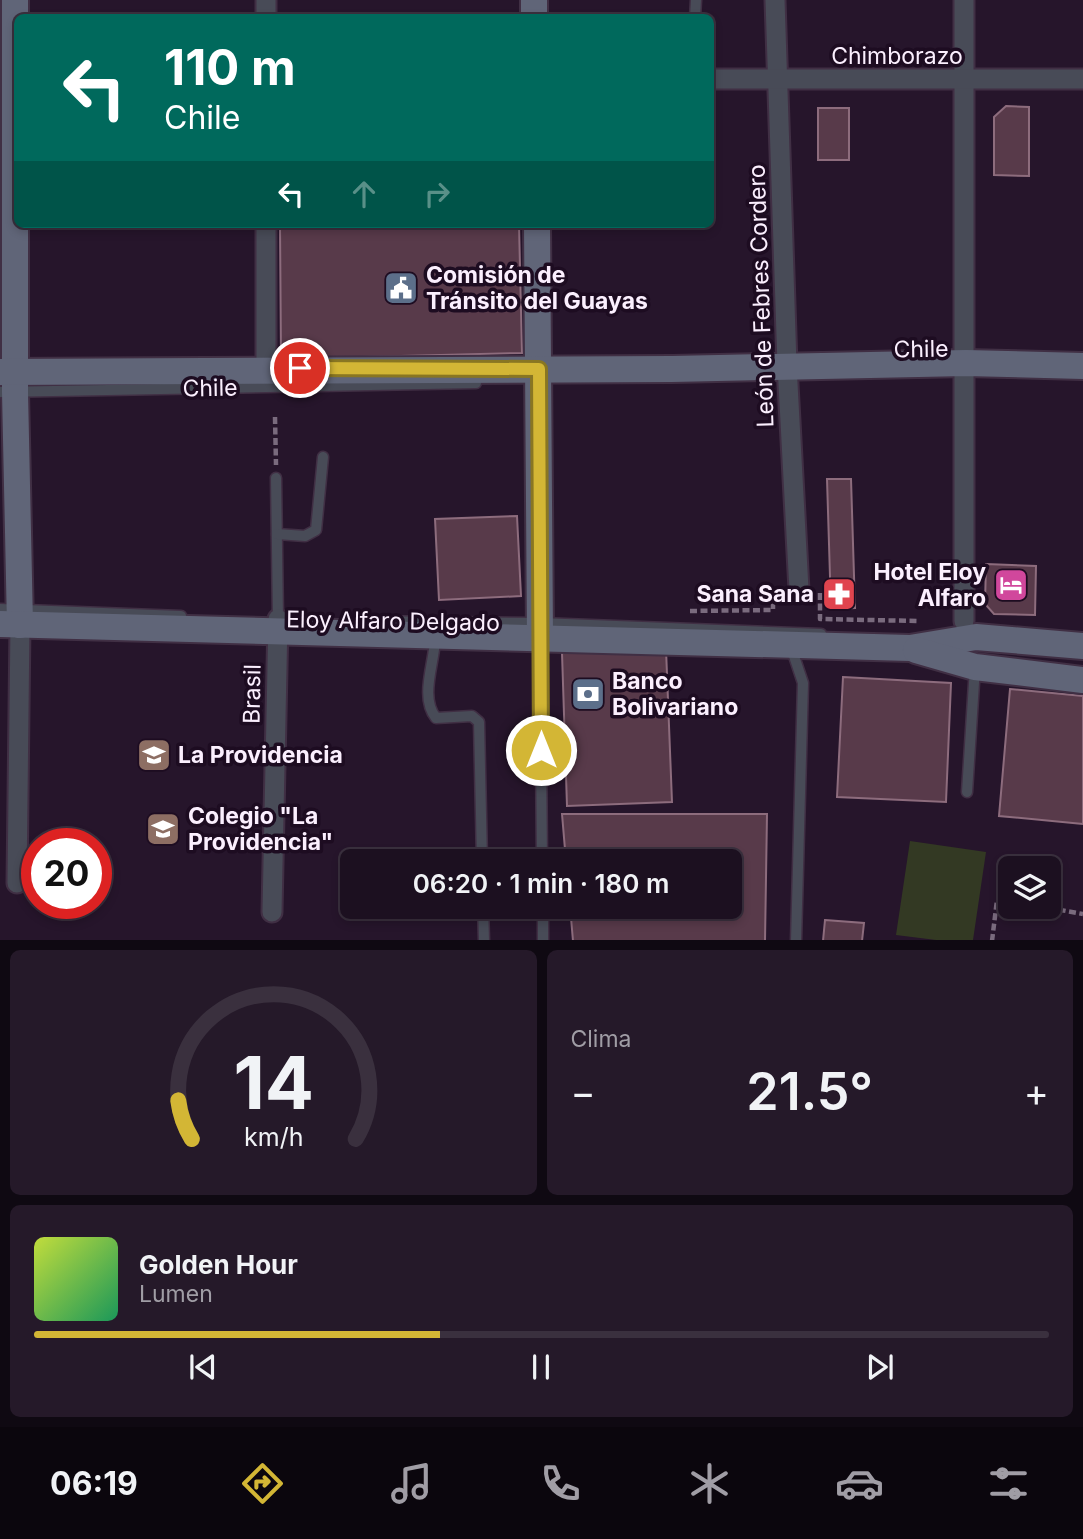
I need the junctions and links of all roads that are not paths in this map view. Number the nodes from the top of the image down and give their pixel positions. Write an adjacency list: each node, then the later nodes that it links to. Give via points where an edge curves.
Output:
1 (775, 0): 7 (street, León de Febres Cordero)
2 (964, 0): 8 (street)
3 (14, 20): 4 (main road)
4 (11, 79): 17 (main road)
5 (714, 79): 7 (street, Chimborazo)
6 (1083, 79): 8 (street, Chimborazo)
7 (778, 80): 8 (street, Chimborazo); 13 (street, León de Febres Cordero)
8 (965, 80): 12 (street)
9 (266, 228): 15 (street)
10 (537, 228): 16 (main road)
11 (1083, 349): 12 (main road, Chile)
12 (966, 356): 13 (main road, Chile); 14 (main road, Chile); 26 (street)
13 (779, 361): 16 (main road, Chile); 22 (street, León de Febres Cordero)
14 (1083, 366)
15 (266, 369): 16 (main road, Chile); 17 (main road, Chile)
16 (535, 377): 28 (main road)
17 (8, 382): 18 (lane, Chile); 24 (main road)
18 (486, 383)
19 (324, 457): 21 (lane, via 316,530 306,536)
20 (276, 478): 21 (lane, Brasil)
21 (277, 534): 27 (lane, Brasil)
22 (799, 590)
23 (196, 616): 24 (lane)
24 (10, 617): 27 (main road, Eloy Alfaro Delgado); 38 (street)
25 (347, 620): 28 (lane, Eloy Alfaro Delgado)
26 (964, 621)
27 (278, 623): 29 (main road, Eloy Alfaro Delgado); 39 (street, Brasil)
28 (540, 631): 29 (main road, Eloy Alfaro Delgado); 31 (main road, Eloy Alfaro Delgado); 32 (lane, Eloy Alfaro Delgado, via 810,632); 37 (lane)
29 (435, 637): 36 (lane, via 430,711 436,718 472,716 479,722)
30 (1083, 646): 32 (main road, Eloy Alfaro Delgado, via 976,637)
31 (791, 647): 32 (main road, Eloy Alfaro Delgado); 44 (lane, via 803,683)
32 (910, 649): 33 (main road, Eloy Alfaro Delgado)
33 (975, 667): 34 (main road, Eloy Alfaro Delgado); 35 (lane)
34 (1083, 680)
35 (967, 792)
36 (482, 849)
37 (542, 849)
38 (17, 883)
39 (272, 912)
40 (483, 919): 42 (lane)
41 (543, 919): 43 (lane)
42 (484, 940)
43 (543, 940)
44 (796, 940)

